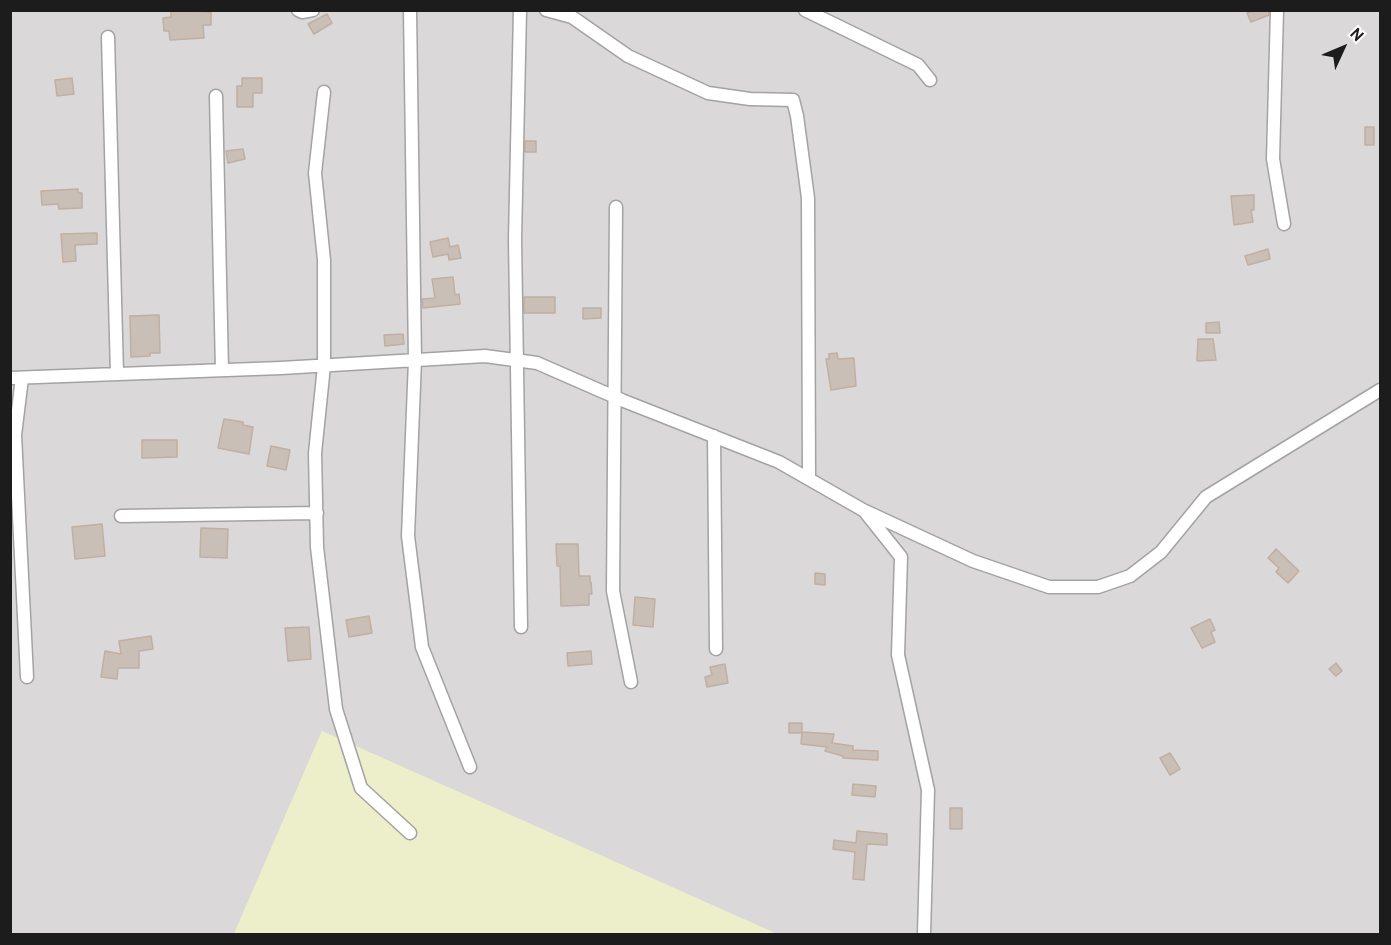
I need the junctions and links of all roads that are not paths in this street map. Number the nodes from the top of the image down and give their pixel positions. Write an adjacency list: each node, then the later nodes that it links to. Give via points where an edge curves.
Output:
1 (298, 10): 2 (street)
2 (313, 10)
3 (410, 10): 14 (street)
4 (520, 10): 15 (street, via 515,239)
5 (546, 10): 23 (street, via 572,17 628,56 708,93 792,100 808,198)
6 (805, 10): 9 (street, via 918,65)
7 (1277, 10): 13 (street, via 1273,159)
8 (108, 36): 18 (street)
9 (930, 80)
10 (324, 92): 16 (street, via 315,173 324,260)
11 (216, 96): 17 (street)
12 (616, 207): 21 (street)
13 (1284, 224)
14 (415, 360): 15 (street, via 485,356); 16 (street); 31 (street, via 408,536 422,647)
15 (517, 361): 21 (street, via 537,363); 27 (street)
16 (324, 366): 17 (street); 25 (street, via 315,453)
17 (222, 370): 18 (street)
18 (117, 374): 19 (street)
19 (16, 378): 29 (street, via 15,435)
20 (1380, 390): 24 (street, via 1206,498 1161,552 1130,576 1098,587 1049,588 973,561)
21 (615, 398): 22 (street); 30 (street, via 613,591)
22 (714, 436): 23 (street, via 779,462); 28 (street)
23 (809, 479): 24 (street)
24 (863, 510): 33 (street, via 901,557 898,655 928,790)
25 (317, 513): 26 (street); 32 (street, via 317,547 336,709 361,788)
26 (121, 516)
27 (521, 627)
28 (716, 649)
29 (27, 678)
30 (632, 682)
31 (470, 767)
32 (410, 833)
33 (924, 934)

